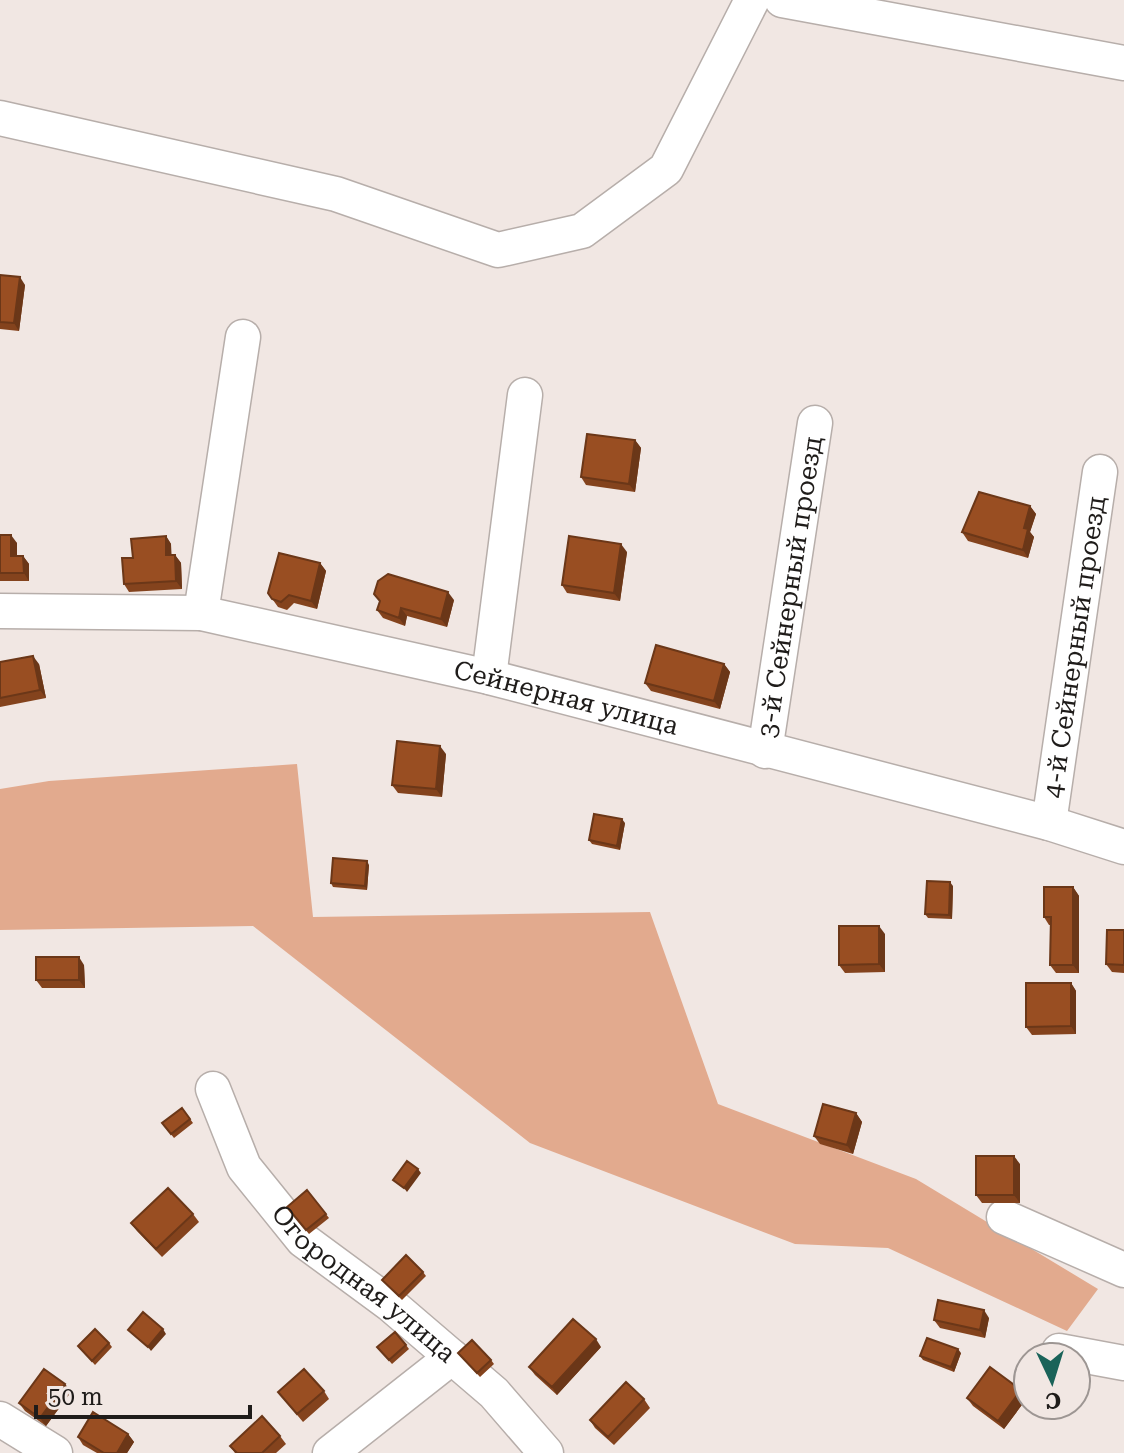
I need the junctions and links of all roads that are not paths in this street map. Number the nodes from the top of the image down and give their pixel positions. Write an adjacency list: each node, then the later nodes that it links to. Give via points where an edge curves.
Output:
1 (752, 0): 4 (lane, via 666,169 582,231 498,250 336,194)
2 (782, 0): 3 (lane)
3 (1124, 63)
4 (0, 118)
5 (243, 337): 10 (lane)
6 (525, 395): 11 (lane)
7 (815, 423): 12 (lane, 3-й Сейнерный проезд)
8 (1100, 472): 13 (lane, 4-й Сейнерный проезд)
9 (0, 611): 10 (lane, Сейнерная улица)
10 (201, 613): 11 (lane, Сейнерная улица)
11 (489, 677): 12 (lane, Сейнерная улица)
12 (765, 751): 13 (lane, Сейнерная улица)
13 (1049, 823): 14 (lane, Сейнерная улица)
14 (1124, 847)
15 (213, 1089): 18 (lane, Огородная улица, via 244,1167 303,1240)
16 (1004, 1217): 17 (lane)
17 (1124, 1270)
18 (452, 1357): 23 (lane); 24 (lane, Огородная улица, via 494,1393)
19 (1092, 1357): 20 (lane)
20 (1124, 1363)
21 (0, 1419): 22 (lane)
22 (55, 1453)
23 (330, 1453)
24 (546, 1453)

